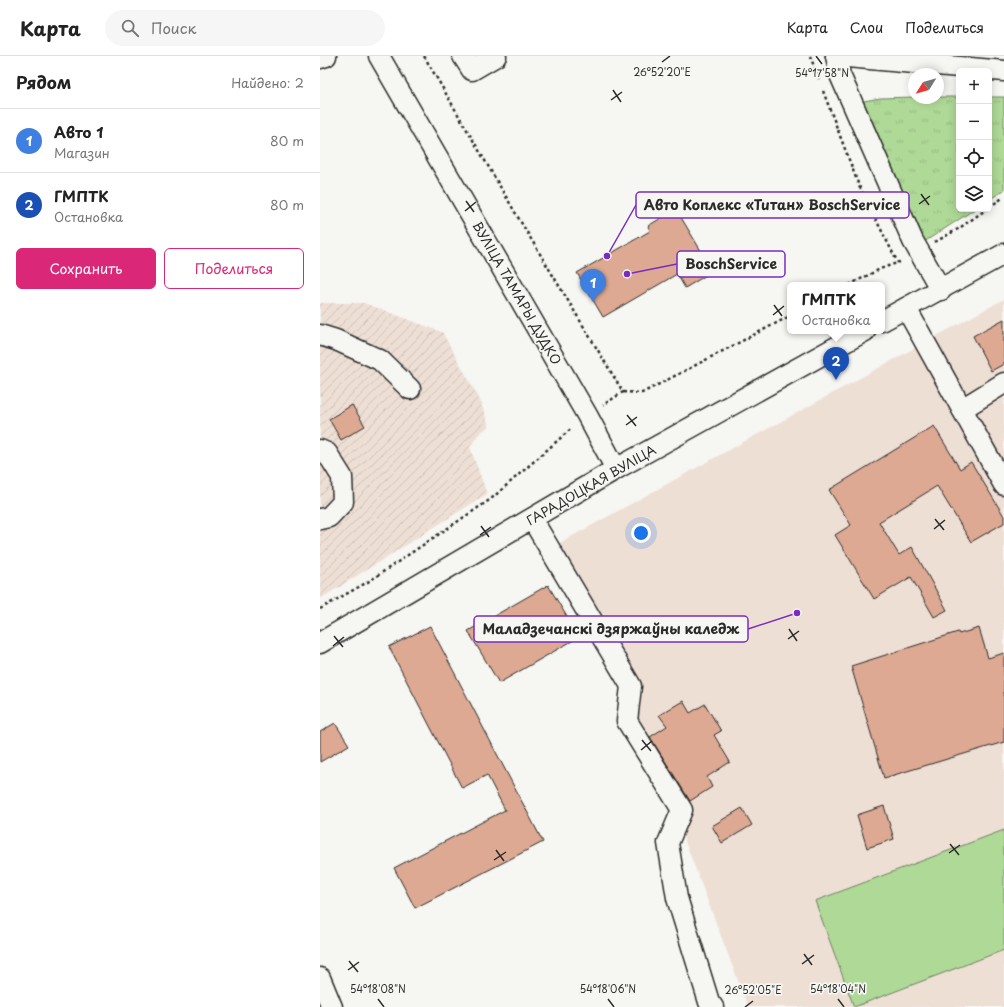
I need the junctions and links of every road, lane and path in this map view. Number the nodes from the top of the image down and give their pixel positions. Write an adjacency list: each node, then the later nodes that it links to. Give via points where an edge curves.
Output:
1 (326, 56): 8 (street)
2 (379, 56): 27 (street, ВУЛІЦА ТАМАРЫ ДУДКО)
3 (424, 56): 25 (path)
4 (463, 56): 5 (street, via 472,70)
5 (496, 56)
6 (810, 56): 15 (path, via 859,186)
7 (836, 56): 9 (street); 13 (street, via 840,75)
8 (320, 58)
9 (1004, 71)
10 (1004, 197): 11 (path)
11 (992, 205)
12 (982, 212): 13 (path)
13 (918, 252): 15 (path); 17 (street)
14 (1004, 254): 17 (street)
15 (898, 263): 16 (path)
16 (855, 282)
17 (941, 290): 18 (street)
18 (906, 308): 20 (street); 26 (street)
19 (787, 318): 25 (path, via 642,393)
20 (885, 319)
21 (860, 334): 29 (street, ГАРАДОЦКАЯ ВУЛІЦА)
22 (320, 335): 24 (street, via 380,360)
23 (1004, 383): 26 (street)
24 (410, 389)
25 (623, 392): 27 (path)
26 (962, 409): 30 (street)
27 (587, 415): 29 (street, ВУЛІЦА ТАМАРЫ ДУДКО); 33 (path, via 491,499 371,580)
28 (320, 450): 31 (street, via 327,453 342,477 342,502 329,517)
29 (616, 469): 32 (street, ГАРАДОЦКАЯ ВУЛІЦА)
30 (1004, 486)
31 (320, 519)
32 (532, 519): 34 (street, ГАРАДОЦКАЯ ВУЛІЦА); 37 (street, via 631,686 627,721 682,810 668,843 677,898 710,1002)
33 (320, 609)
34 (320, 643)
35 (320, 978): 36 (street)
36 (332, 1007)
37 (714, 1007)

